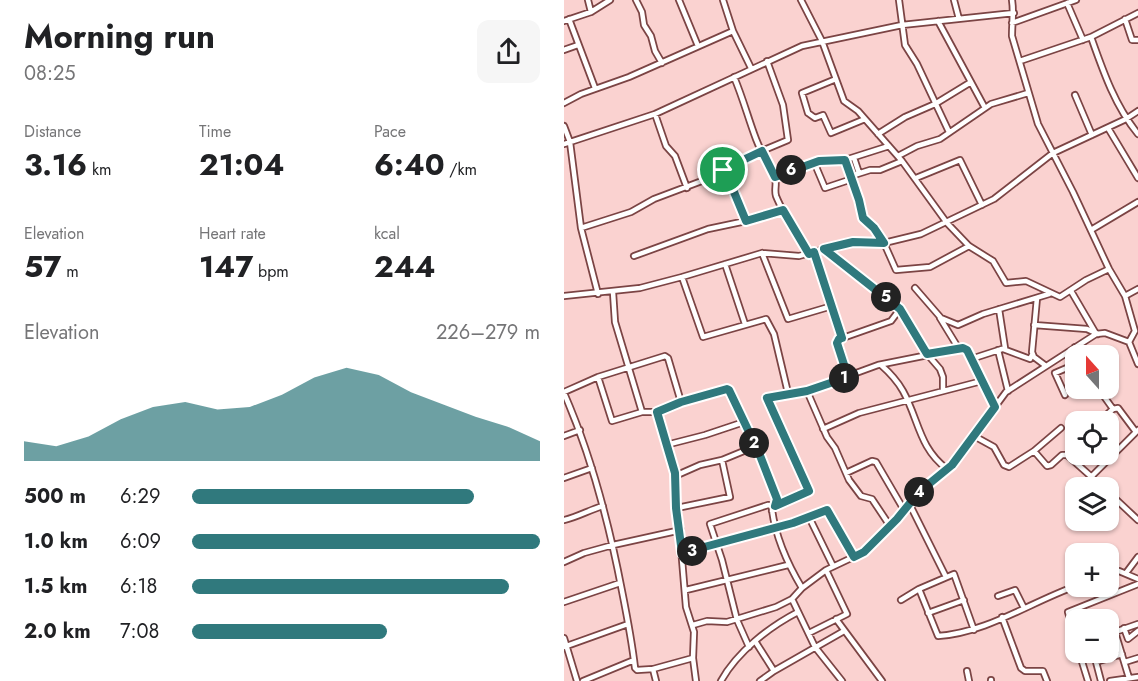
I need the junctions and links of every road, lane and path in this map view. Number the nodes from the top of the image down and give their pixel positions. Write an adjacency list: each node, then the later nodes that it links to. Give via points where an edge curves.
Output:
1 (588, 0): 12 (street)
2 (610, 0): 12 (street)
3 (636, 0): 31 (street)
4 (679, 0): 27 (street)
5 (723, 0): 21 (street)
6 (801, 0): 25 (street)
7 (899, 0): 20 (street)
8 (954, 0): 15 (street)
9 (1012, 0): 13 (street)
10 (1076, 0): 11 (street)
11 (1067, 3): 19 (street); 23 (street)
12 (591, 12): 17 (street)
13 (1014, 13): 15 (street); 19 (street)
14 (1138, 13): 16 (street)
15 (959, 19): 18 (street)
16 (1125, 19): 22 (street); 24 (street, via 1132,40)
17 (567, 20): 26 (street)
18 (938, 21): 20 (street); 35 (street)
19 (1012, 23): 30 (street)
20 (902, 26): 25 (street); 40 (street, via 905,45)
21 (733, 31): 27 (street); 32 (street)
22 (1091, 37): 23 (street); 45 (street)
23 (1083, 40): 30 (street)
24 (1138, 40)
25 (822, 41): 29 (street); 34 (street)
26 (578, 45): 28 (street); 36 (street)
27 (698, 46): 31 (street)
28 (564, 50)
29 (767, 61): 32 (street); 54 (street, via 783,105 789,139)
30 (1020, 61): 37 (street)
31 (662, 63): 36 (street)
32 (751, 68): 33 (street)
33 (734, 77): 43 (street); 54 (street)
34 (836, 79): 44 (street, via 844,101); 44 (street, via 802,93 808,113 815,118 823,115 831,133)
35 (971, 82): 40 (street); 41 (street)
36 (595, 88): 39 (street)
37 (1028, 93): 41 (street); 55 (street)
38 (1075, 95): 51 (street)
39 (564, 103)
40 (935, 104): 48 (street); 49 (street)
41 (985, 108): 48 (street)
42 (1138, 111): 45 (street)
43 (655, 114): 52 (street); 69 (street)
44 (865, 119): 49 (street)
45 (1126, 119): 47 (street); 50 (street)
46 (564, 126): 52 (street)
47 (1108, 128): 51 (street); 68 (street)
48 (949, 132): 56 (street)
49 (878, 134): 53 (street)
50 (1138, 134)
51 (1092, 135): 55 (street)
52 (567, 143): 61 (street)
53 (889, 146): 56 (street); 57 (street)
54 (762, 151): 63 (street); 65 (street)
55 (1053, 153): 71 (street); 76 (street)
56 (898, 156): 59 (street)
57 (854, 158): 58 (street); 64 (street)
58 (845, 160): 60 (street); 66 (street)
59 (903, 161): 64 (street); 67 (street)
60 (814, 162): 65 (street); 66 (street, via 825,188)
61 (572, 168): 62 (street); 75 (street)
62 (564, 170)
63 (723, 173): 69 (street); 73 (street)
64 (859, 173): 66 (street)
65 (775, 177): 72 (street, via 775,194)
66 (851, 177): 77 (street, via 865,221)
67 (916, 178): 71 (street, via 960,160); 74 (street)
68 (1138, 178)
69 (687, 188): 75 (street, via 654,199 632,212)
70 (1138, 202): 76 (street)
71 (982, 205): 74 (street)
72 (783, 210): 73 (street); 81 (street)
73 (746, 221): 82 (street, via 708,229)
74 (947, 223): 77 (street); 78 (street)
75 (580, 228): 90 (street)
76 (1091, 230): 84 (street)
77 (884, 243): 78 (street, via 898,271 930,267); 79 (street, via 853,242)
78 (969, 246): 91 (street, via 989,257 1006,283 1026,281)
79 (824, 249): 81 (street); 96 (street)
80 (762, 253): 81 (street); 83 (street); 95 (street, via 788,319)
81 (812, 253): 95 (street)
82 (633, 256)
83 (725, 264): 85 (street); 99 (street)
84 (1109, 269): 88 (street); 93 (street)
85 (682, 278): 89 (street); 99 (street, via 703,337)
86 (915, 288): 98 (street)
87 (1138, 289): 93 (street)
88 (1071, 291): 91 (street, via 1060,297); 101 (street)
89 (613, 292): 90 (street); 114 (street, via 614,317)
90 (598, 294): 92 (street)
91 (1049, 294): 94 (street)
92 (564, 296)
93 (1125, 296): 103 (street, via 1135,331)
94 (1037, 297): 97 (street); 100 (street)
95 (832, 306): 102 (street)
96 (900, 309): 102 (street, via 891,321); 107 (street)
97 (999, 309): 98 (street, via 961,325); 106 (street, via 1005,346)
98 (940, 317): 105 (street)
99 (745, 324): 123 (street, via 766,319 774,334)
100 (1034, 325): 101 (street); 109 (street)
101 (1097, 333): 103 (street); 104 (street)
102 (842, 338): 117 (street, via 837,343)
103 (1129, 342): 111 (street)
104 (1078, 345)
105 (960, 349): 107 (street); 110 (street, via 967,350)
106 (1001, 350): 109 (street, via 1030,358); 110 (street); 120 (street)
107 (927, 354): 112 (street); 119 (street, via 940,369)
108 (1065, 354): 113 (street)
109 (1032, 355): 113 (street)
110 (971, 359): 118 (street)
111 (1138, 364)
112 (881, 365): 117 (street); 126 (street, via 903,390)
113 (1046, 366): 120 (street)
114 (628, 368): 116 (street); 127 (street, via 667,356); 130 (street)
115 (1065, 369): 124 (street, via 1055,373)
116 (598, 377): 122 (street); 130 (street, via 612,421)
117 (848, 377): 121 (street)
118 (982, 381): 119 (street); 128 (street)
119 (943, 390): 126 (street)
120 (1008, 390): 128 (street)
121 (807, 391): 123 (street); 134 (street)
122 (564, 393): 135 (street)
123 (788, 393): 153 (street, via 767,399 809,491)
124 (1065, 395)
125 (1106, 399): 129 (street)
126 (907, 401): 134 (street, via 855,414); 144 (street, via 934,460)
127 (681, 402): 131 (street); 132 (street, via 727,389)
128 (995, 407): 138 (street)
129 (1113, 409): 136 (street, via 1118,408)
130 (642, 412): 131 (street)
131 (657, 412): 139 (street)
132 (744, 422): 139 (street); 140 (street)
133 (1061, 428): 141 (street)
134 (824, 429): 145 (street)
135 (580, 430): 137 (street); 143 (street)
136 (1137, 431): 147 (street)
137 (564, 436)
138 (974, 436): 141 (street, via 994,447 1006,466); 144 (street)
139 (666, 445): 146 (street)
140 (756, 446): 142 (street); 153 (street, via 777,499)
141 (1034, 451): 147 (street, via 1047,466 1067,455)
142 (722, 460): 146 (street); 152 (street, via 730,497)
143 (592, 468): 148 (street); 151 (street)
144 (947, 469): 150 (street)
145 (846, 473): 154 (street, via 876,462); 158 (street, via 858,494 872,499)
146 (675, 476): 152 (street)
147 (1092, 476)
148 (564, 478)
149 (1119, 502): 157 (street)
150 (909, 503): 154 (street); 172 (street)
151 (603, 506): 156 (street); 162 (street)
152 (676, 508): 160 (street)
153 (773, 508): 159 (street); 161 (street, via 768,505 711,523)
154 (904, 510): 158 (street)
155 (809, 517): 159 (street); 164 (street, via 828,511); 168 (street)
156 (564, 520)
157 (1138, 520)
158 (890, 526): 164 (street)
159 (773, 528): 161 (street); 167 (street)
160 (681, 530): 162 (street); 163 (street)
161 (717, 543): 163 (street); 174 (street)
162 (613, 545): 166 (street); 175 (street)
163 (682, 553): 179 (street)
164 (854, 557): 168 (street)
165 (1138, 557): 171 (street)
166 (564, 562)
167 (788, 565): 174 (street); 177 (street)
168 (833, 566): 169 (street)
169 (826, 570): 177 (street); 192 (street, via 846,613)
170 (1119, 571): 171 (street)
171 (1126, 573): 173 (street)
172 (946, 577): 178 (street); 184 (street, via 956,576)
173 (1138, 579)
174 (726, 580): 179 (street); 191 (street)
175 (620, 583): 185 (street); 193 (street)
176 (1138, 584): 187 (street)
177 (802, 588): 182 (street)
178 (919, 589): 183 (street); 189 (street)
179 (686, 590): 195 (street, via 687,612)
180 (1065, 590): 186 (street)
181 (998, 596): 186 (street, via 1015,590)
182 (792, 599): 188 (street); 191 (street)
183 (901, 600)
184 (964, 600): 189 (street); 197 (street)
185 (564, 602)
186 (1024, 608): 190 (street)
187 (1076, 609)
188 (798, 612): 200 (street); 202 (street)
189 (928, 613): 197 (street, via 938,636)
190 (1002, 617): 197 (street); 215 (street, via 1021,668)
191 (738, 620): 195 (street); 204 (street)
192 (836, 620): 198 (street); 200 (street)
193 (628, 624): 203 (street); 209 (street)
194 (1138, 624): 196 (street)
195 (693, 625): 207 (street)
196 (1124, 628): 199 (street, via 1128,639); 206 (street, via 1114,634)
197 (974, 630)
198 (844, 631): 205 (street); 225 (street)
199 (1138, 632)
200 (809, 633): 205 (street)
201 (564, 638): 203 (street)
202 (755, 641): 204 (street); 213 (street)
203 (565, 646): 218 (street)
204 (749, 647): 222 (street)
205 (815, 647): 213 (street); 224 (street)
206 (1122, 654): 210 (street); 230 (street, via 1095,662)
207 (693, 658): 212 (street); 221 (street)
208 (1138, 658): 210 (street)
209 (634, 660): 212 (street, via 637,669); 219 (street)
210 (1125, 662): 217 (street)
211 (1082, 663): 229 (street)
212 (653, 669): 220 (street)
213 (774, 670): 223 (street)
214 (967, 670): 226 (street)
215 (1045, 674): 227 (street); 228 (street)
216 (1138, 677): 217 (street)
217 (1126, 680): 231 (street)
218 (576, 681)
219 (583, 681)
220 (656, 681)
221 (696, 681)
222 (721, 681)
223 (760, 681)
224 (842, 681)
225 (882, 681)
226 (969, 681)
227 (1047, 681)
228 (1052, 681)
229 (1088, 681)
230 (1101, 681)
231 (1110, 681)

